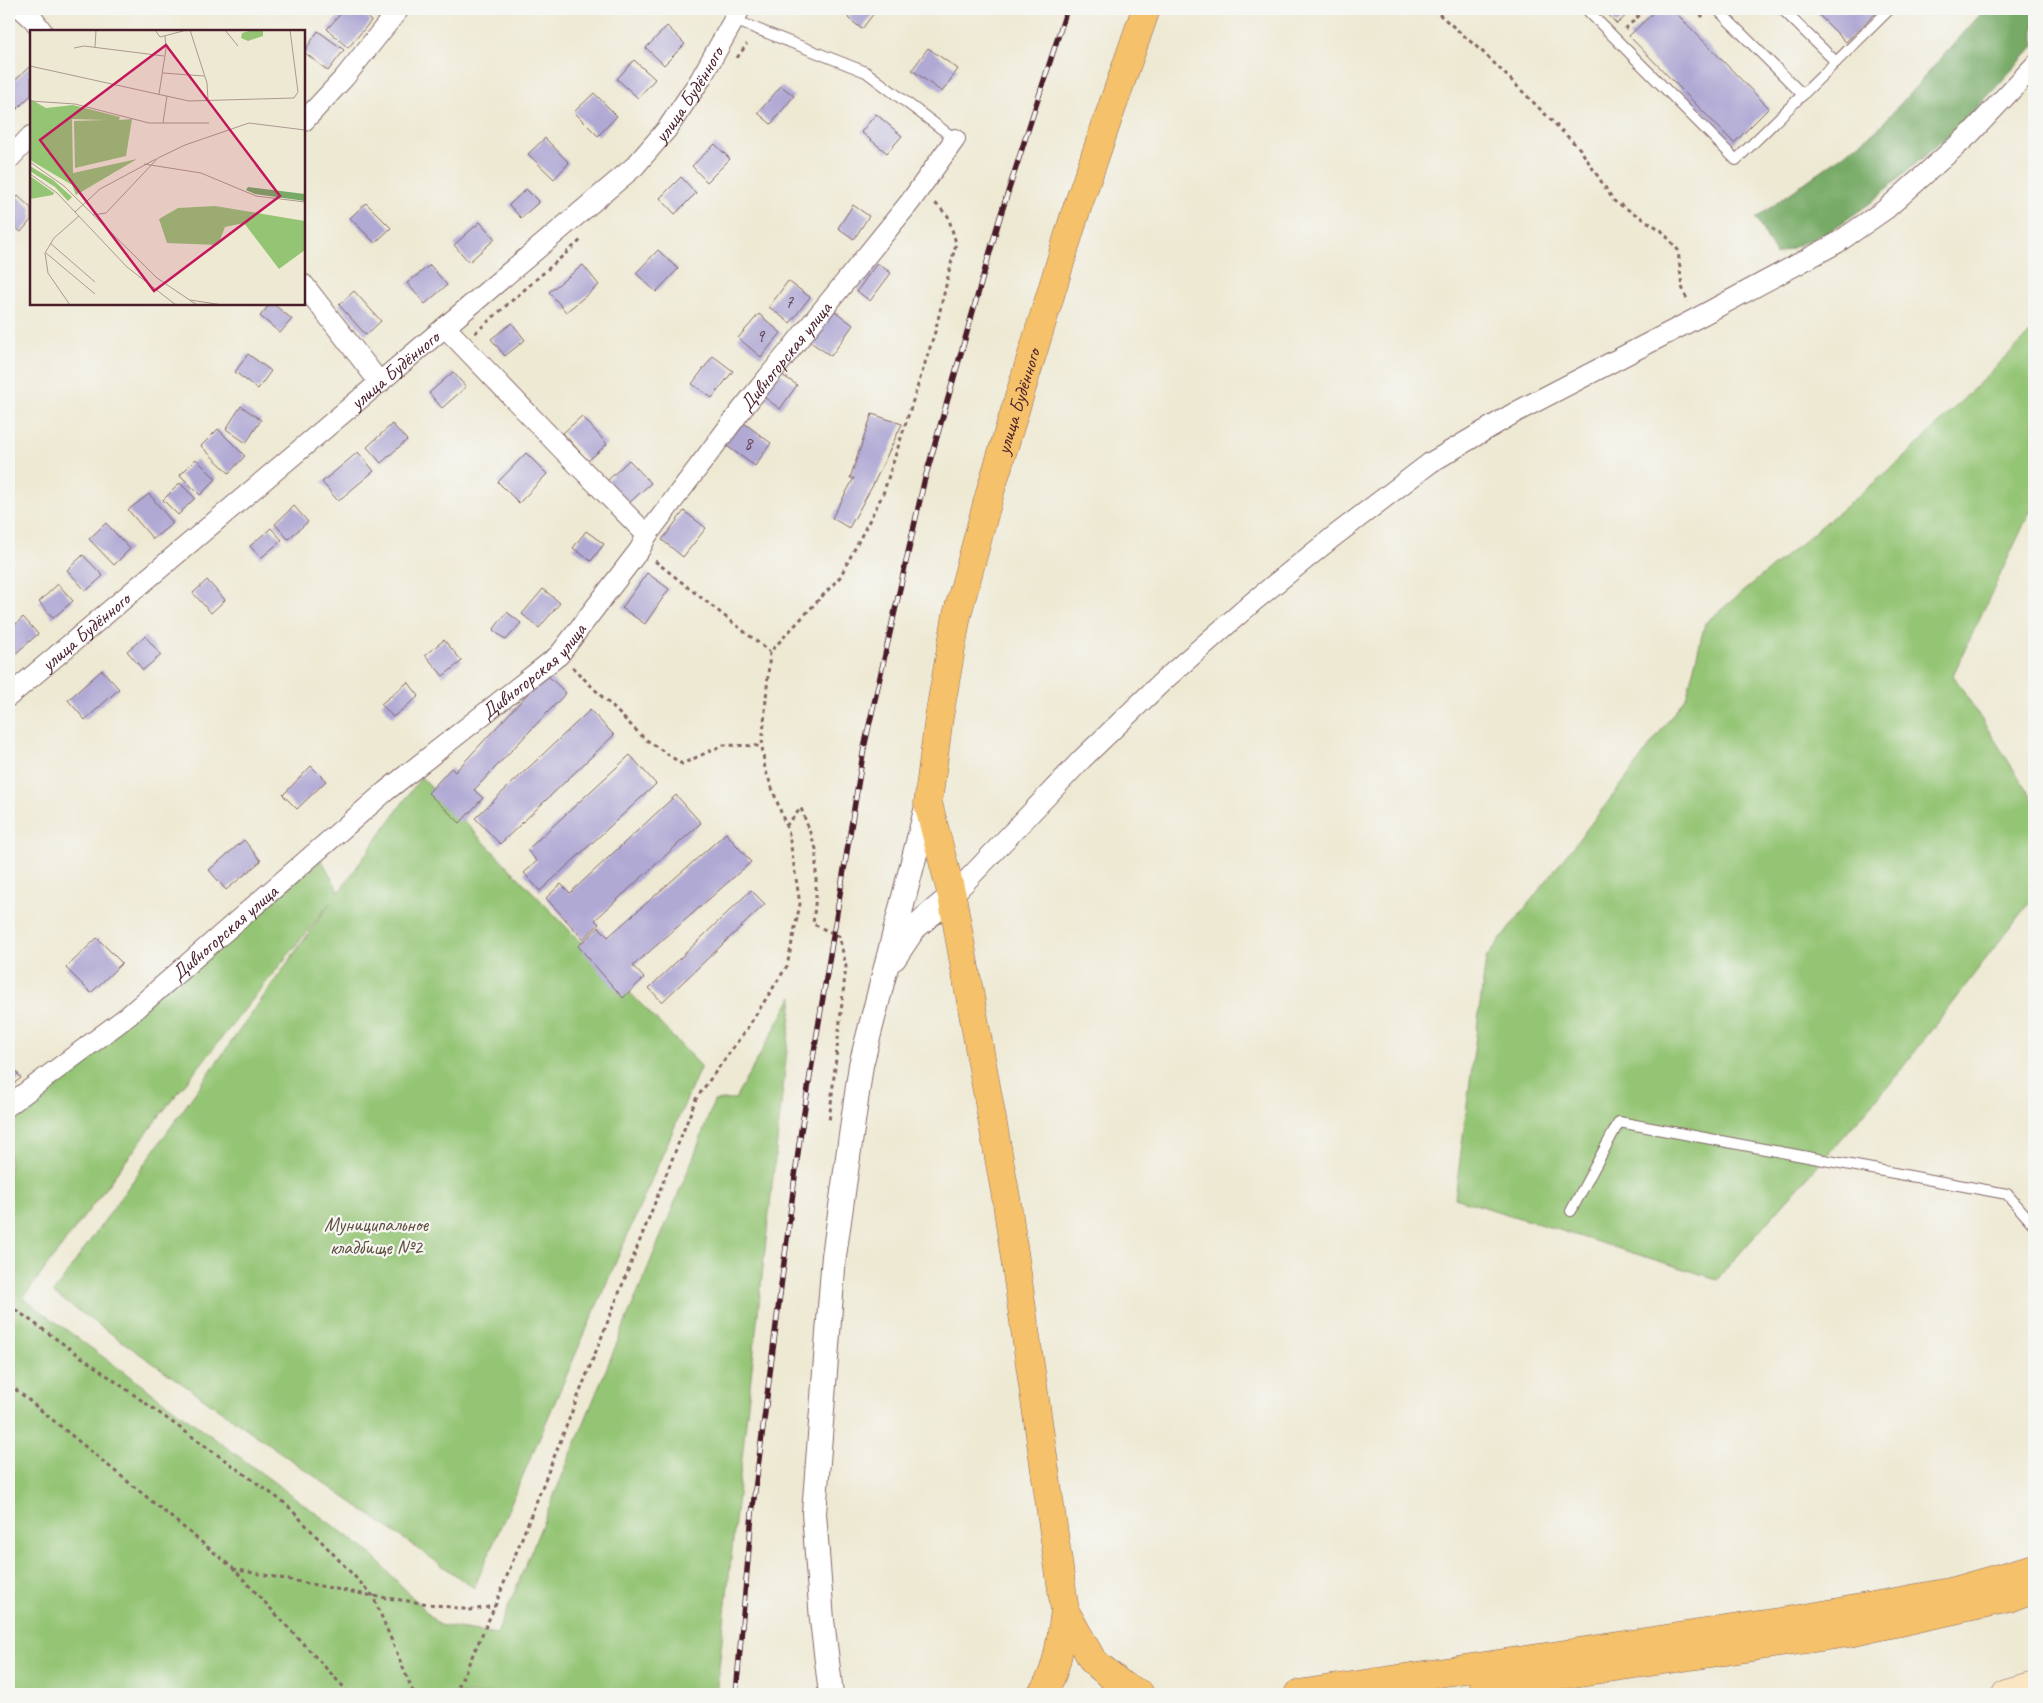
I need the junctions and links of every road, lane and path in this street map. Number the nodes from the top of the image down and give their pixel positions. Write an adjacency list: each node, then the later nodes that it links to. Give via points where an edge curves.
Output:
1 (22, 9): 11 (street)
2 (400, 9): 16 (street)
3 (1146, 9): 30 (main road, улица Будённого, via 1075,214 991,489 957,615)
4 (1433, 9): 22 (path, via 1485,54 1580,149 1614,201 1661,230 1678,250 1682,287)
5 (1586, 9): 12 (lane)
6 (1646, 9): 12 (path)
7 (1717, 9): 15 (lane)
8 (1782, 9): 13 (lane)
9 (1890, 9): 13 (lane)
10 (737, 14): 18 (lane, via 866,72); 23 (street, улица Будённого, via 700,80 667,129 635,166)
11 (41, 30)
12 (1616, 38): 15 (lane, via 1736,160)
13 (1836, 62): 15 (lane)
14 (2034, 66): 22 (street, via 1971,133 1886,209 1836,243)
15 (1804, 95)
16 (305, 120)
17 (30, 137): 19 (street)
18 (955, 138): 20 (street, Дивногорская улица)
19 (9, 160)
20 (920, 187): 25 (street, Дивногорская улица, via 743,408); 26 (path, via 948,216 956,243 935,332 889,476 840,577)
21 (305, 287): 24 (street)
22 (1695, 319): 32 (street, via 1516,412 1437,459 1333,536 1162,682 1082,759)
23 (445, 327): 24 (street, улица Будённого); 25 (street, via 561,448)
24 (380, 383): 28 (street, улица Будённого)
25 (644, 542): 26 (path); 27 (street, Дивногорская улица)
26 (770, 652): 29 (path)
27 (559, 655): 29 (path, via 645,739 682,764 724,745); 34 (street, Дивногорская улица, via 386,791 128,1016)
28 (9, 696)
29 (762, 746): 31 (path, via 765,769)
30 (928, 803): 32 (main road); 33 (street)
31 (786, 826): 35 (path, via 801,808 816,849 813,924 839,936 846,966); 44 (path, via 790,834 800,904 787,966 696,1099)
32 (952, 896): 33 (street, via 914,928); 45 (main road, via 1007,1203)
33 (884, 971): 50 (street, via 861,1065 834,1256 814,1513)
34 (9, 1105)
35 (829, 1125)
36 (1571, 1211): 37 (lane, via 1619,1122 2007,1194)
37 (2034, 1225)
38 (9, 1305): 43 (path, via 286,1504)
39 (9, 1384): 40 (path)
40 (233, 1568): 43 (path); 47 (path)
41 (2034, 1568): 53 (main road, via 1950,1592 1806,1618)
42 (2034, 1588): 54 (main road, via 2008,1598 1849,1634)
43 (373, 1596): 44 (path, via 471,1610); 48 (path)
44 (494, 1606): 49 (path)
45 (1065, 1611): 51 (main road, via 1058,1654); 52 (main road, via 1093,1661 1123,1686)
46 (2034, 1686): 55 (main road)
47 (350, 1694)
48 (414, 1694)
49 (455, 1694)
50 (831, 1694)
51 (1041, 1694)
52 (1140, 1694)
53 (1298, 1694)
54 (1423, 1694)
55 (2006, 1694)

